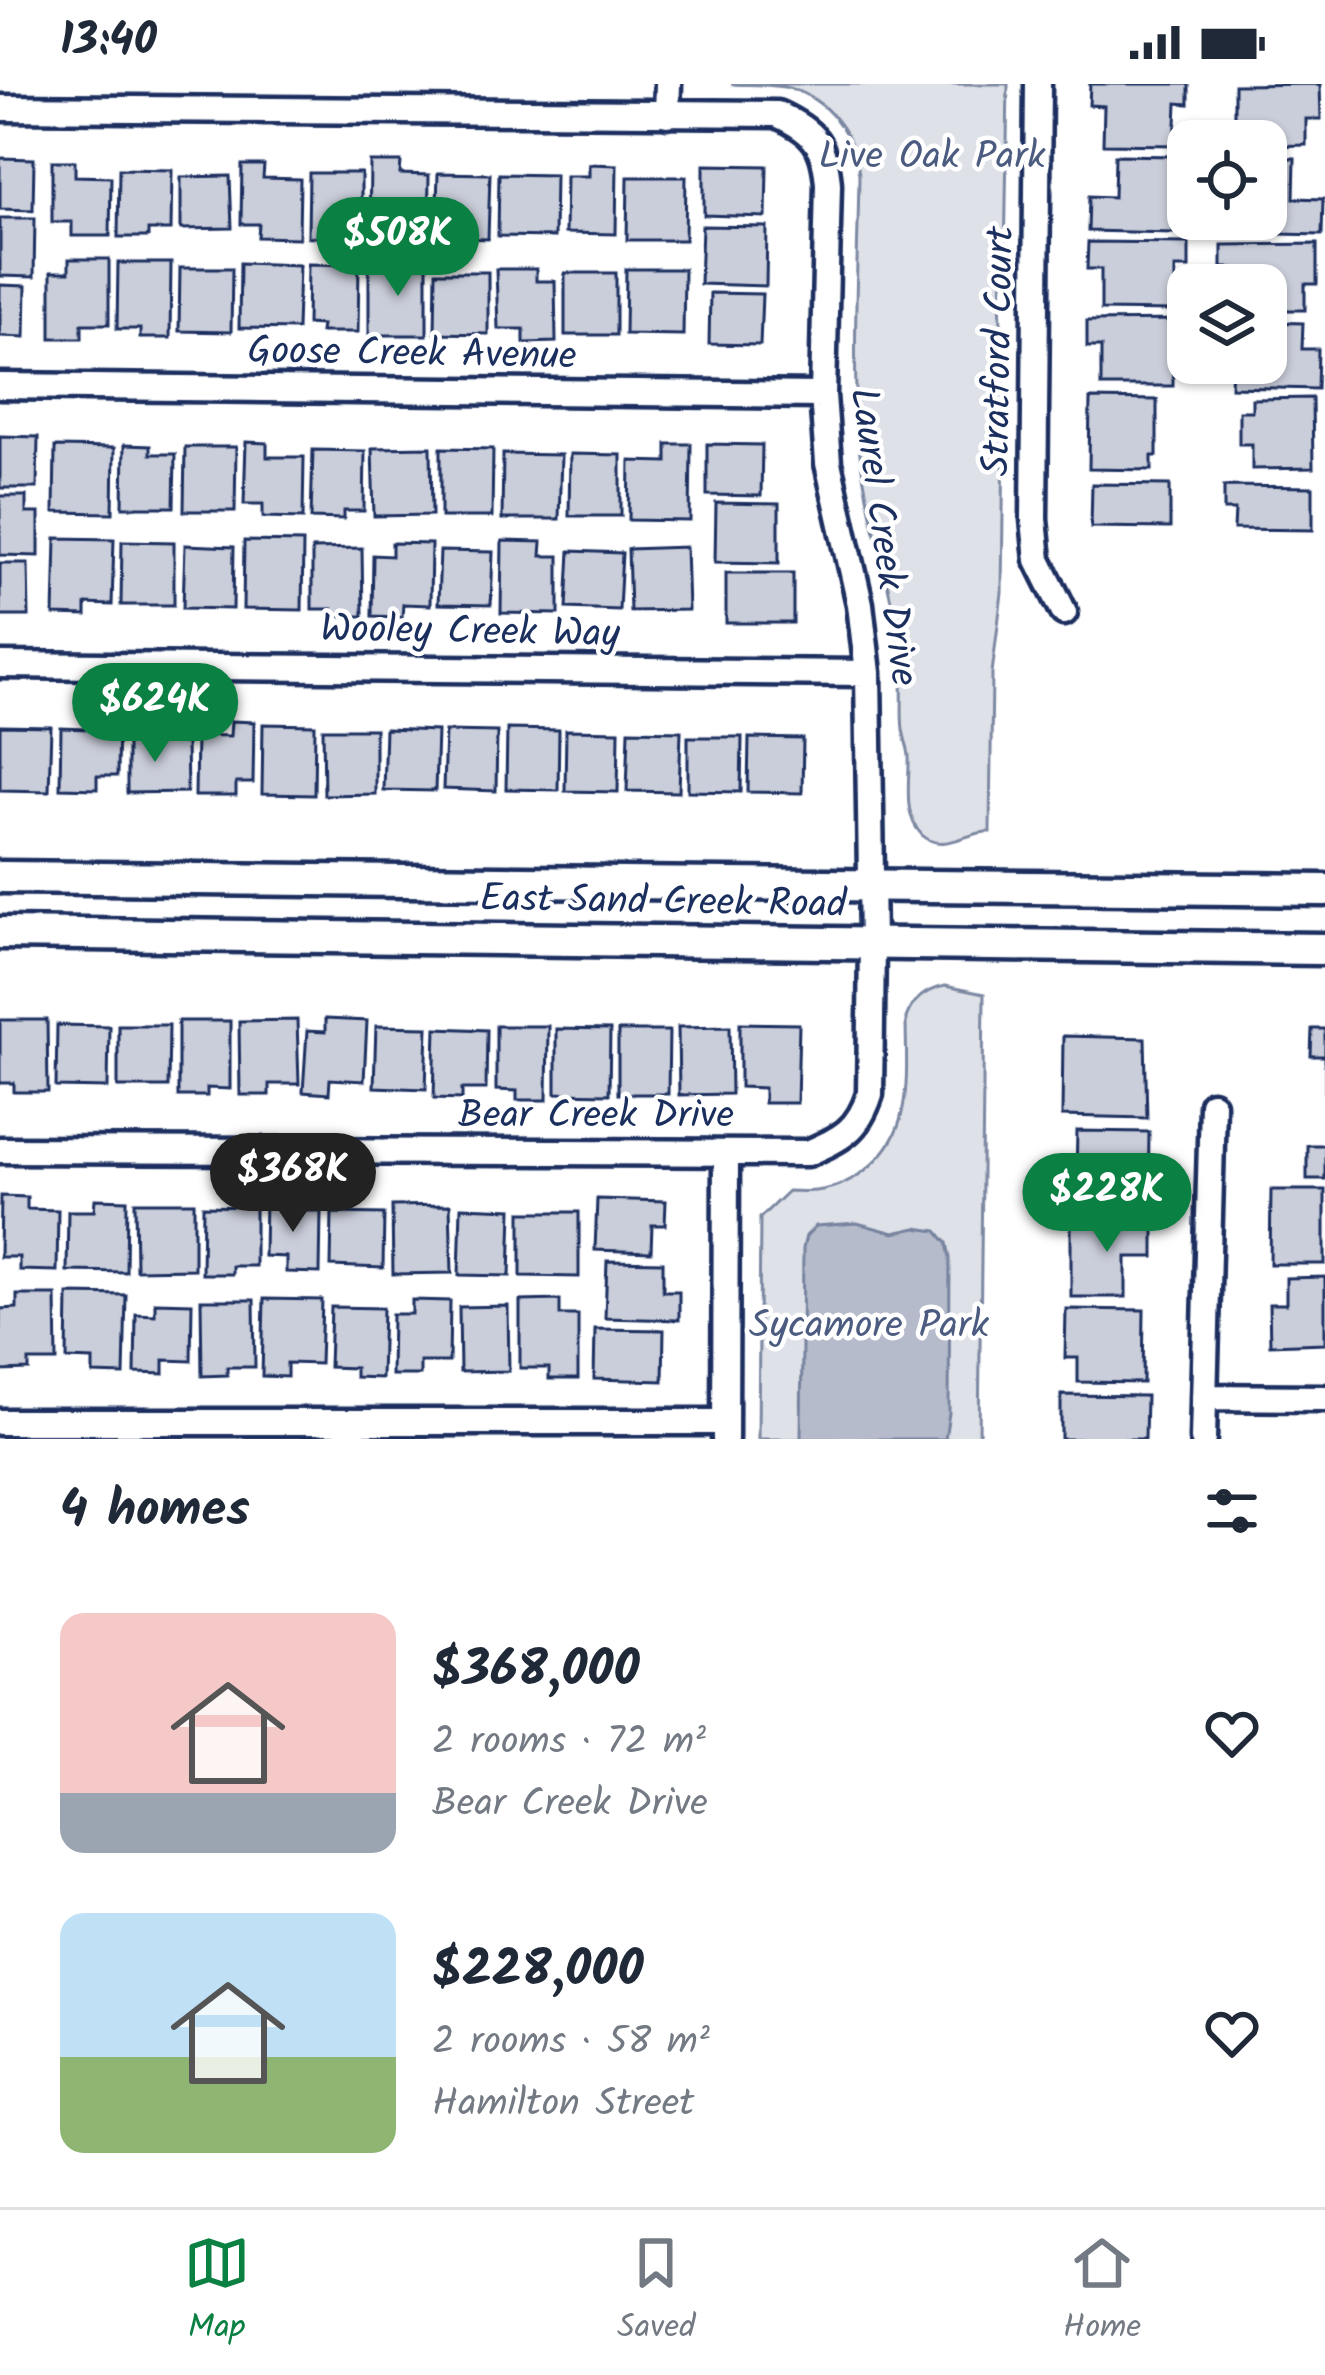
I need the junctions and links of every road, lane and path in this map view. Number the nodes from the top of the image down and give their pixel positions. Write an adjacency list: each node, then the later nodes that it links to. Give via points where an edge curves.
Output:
1 (668, 84): 4 (street)
2 (1038, 84): 7 (street, Stratford Court, via 1034,519 1038,560)
3 (0, 108): 4 (street)
4 (667, 115): 6 (street, Laurel Creek Drive, via 778,114 818,141 828,184)
5 (0, 386): 6 (street, Goose Creek Avenue)
6 (824, 395): 9 (street, Laurel Creek Drive, via 828,463)
7 (1064, 612)
8 (0, 664): 9 (street, Wooley Creek Way)
9 (868, 674): 11 (street, Laurel Creek Drive)
10 (0, 878): 11 (street, East Sand Creek Road)
11 (872, 885): 12 (street, East Sand Creek Road); 14 (street, Laurel Creek Drive)
12 (1325, 890)
13 (0, 933): 14 (street, East Sand Creek Road)
14 (872, 944): 15 (street, East Sand Creek Road); 18 (street, Bear Creek Drive, via 870,1094 862,1118 841,1139 808,1153)
15 (1325, 949)
16 (1212, 1104): 19 (street)
17 (0, 1150): 18 (street, Bear Creek Drive)
18 (727, 1153): 23 (street)
19 (1204, 1397): 20 (street); 24 (street)
20 (1325, 1398)
21 (0, 1421): 22 (street)
22 (33, 1430): 23 (street)
23 (725, 1430)
24 (1203, 1439)

